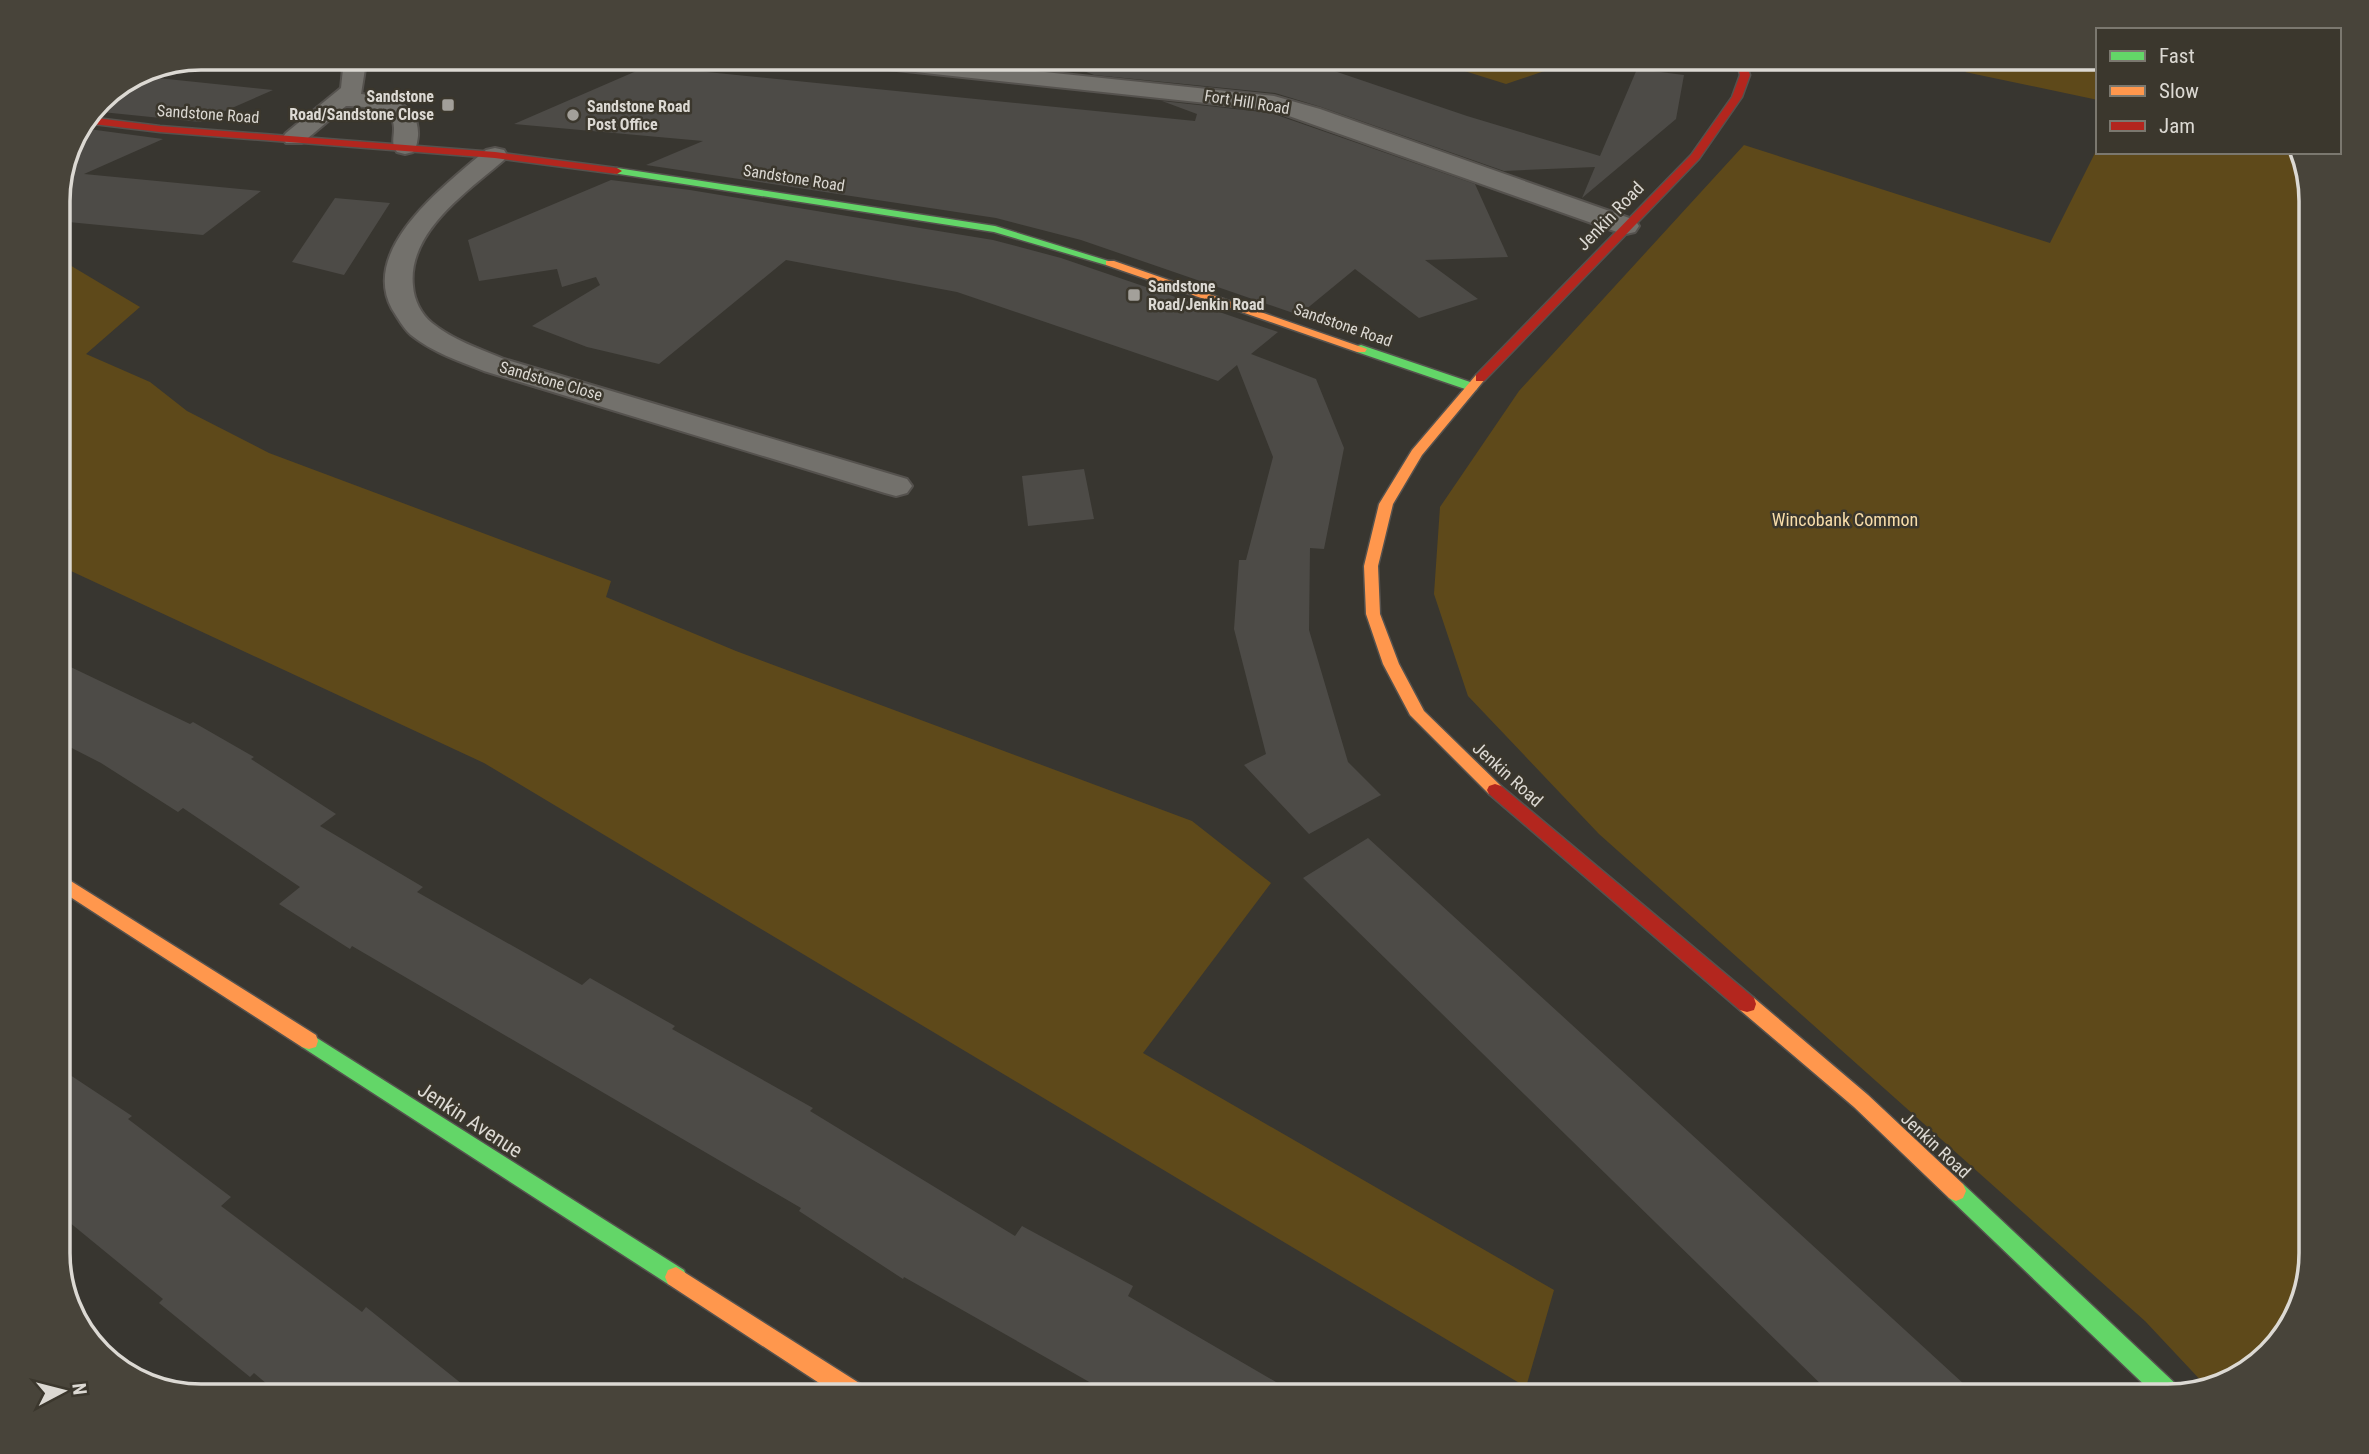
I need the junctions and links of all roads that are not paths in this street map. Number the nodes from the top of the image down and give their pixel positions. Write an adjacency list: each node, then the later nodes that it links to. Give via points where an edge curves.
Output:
1 (354, 70): 4 (street, via 352,90)
2 (963, 70): 9 (street, Fort Hill Road, via 1274,103)
3 (1744, 70): 9 (street, Jenkin Road, via 1737,97 1695,157)
4 (343, 99): 6 (street); 7 (street, via 396,110 406,124)
5 (97, 121): 6 (street, Sandstone Road)
6 (294, 138): 7 (street, Sandstone Road)
7 (405, 147): 8 (street, Sandstone Road)
8 (495, 155): 10 (street, Sandstone Road, via 690,180 995,229 1070,249); 11 (street, Sandstone Close, via 433,210 406,243 399,268 400,300 415,324 453,348 494,365)
9 (1626, 226): 10 (street, Jenkin Road)
10 (1472, 387): 14 (street, Jenkin Road, via 1417,453 1386,505 1371,566 1373,614 1391,664 1418,715 1484,780 1861,1101)
11 (896, 486)
12 (70, 888): 13 (street, Jenkin Avenue)
13 (842, 1384)
14 (2159, 1384)

